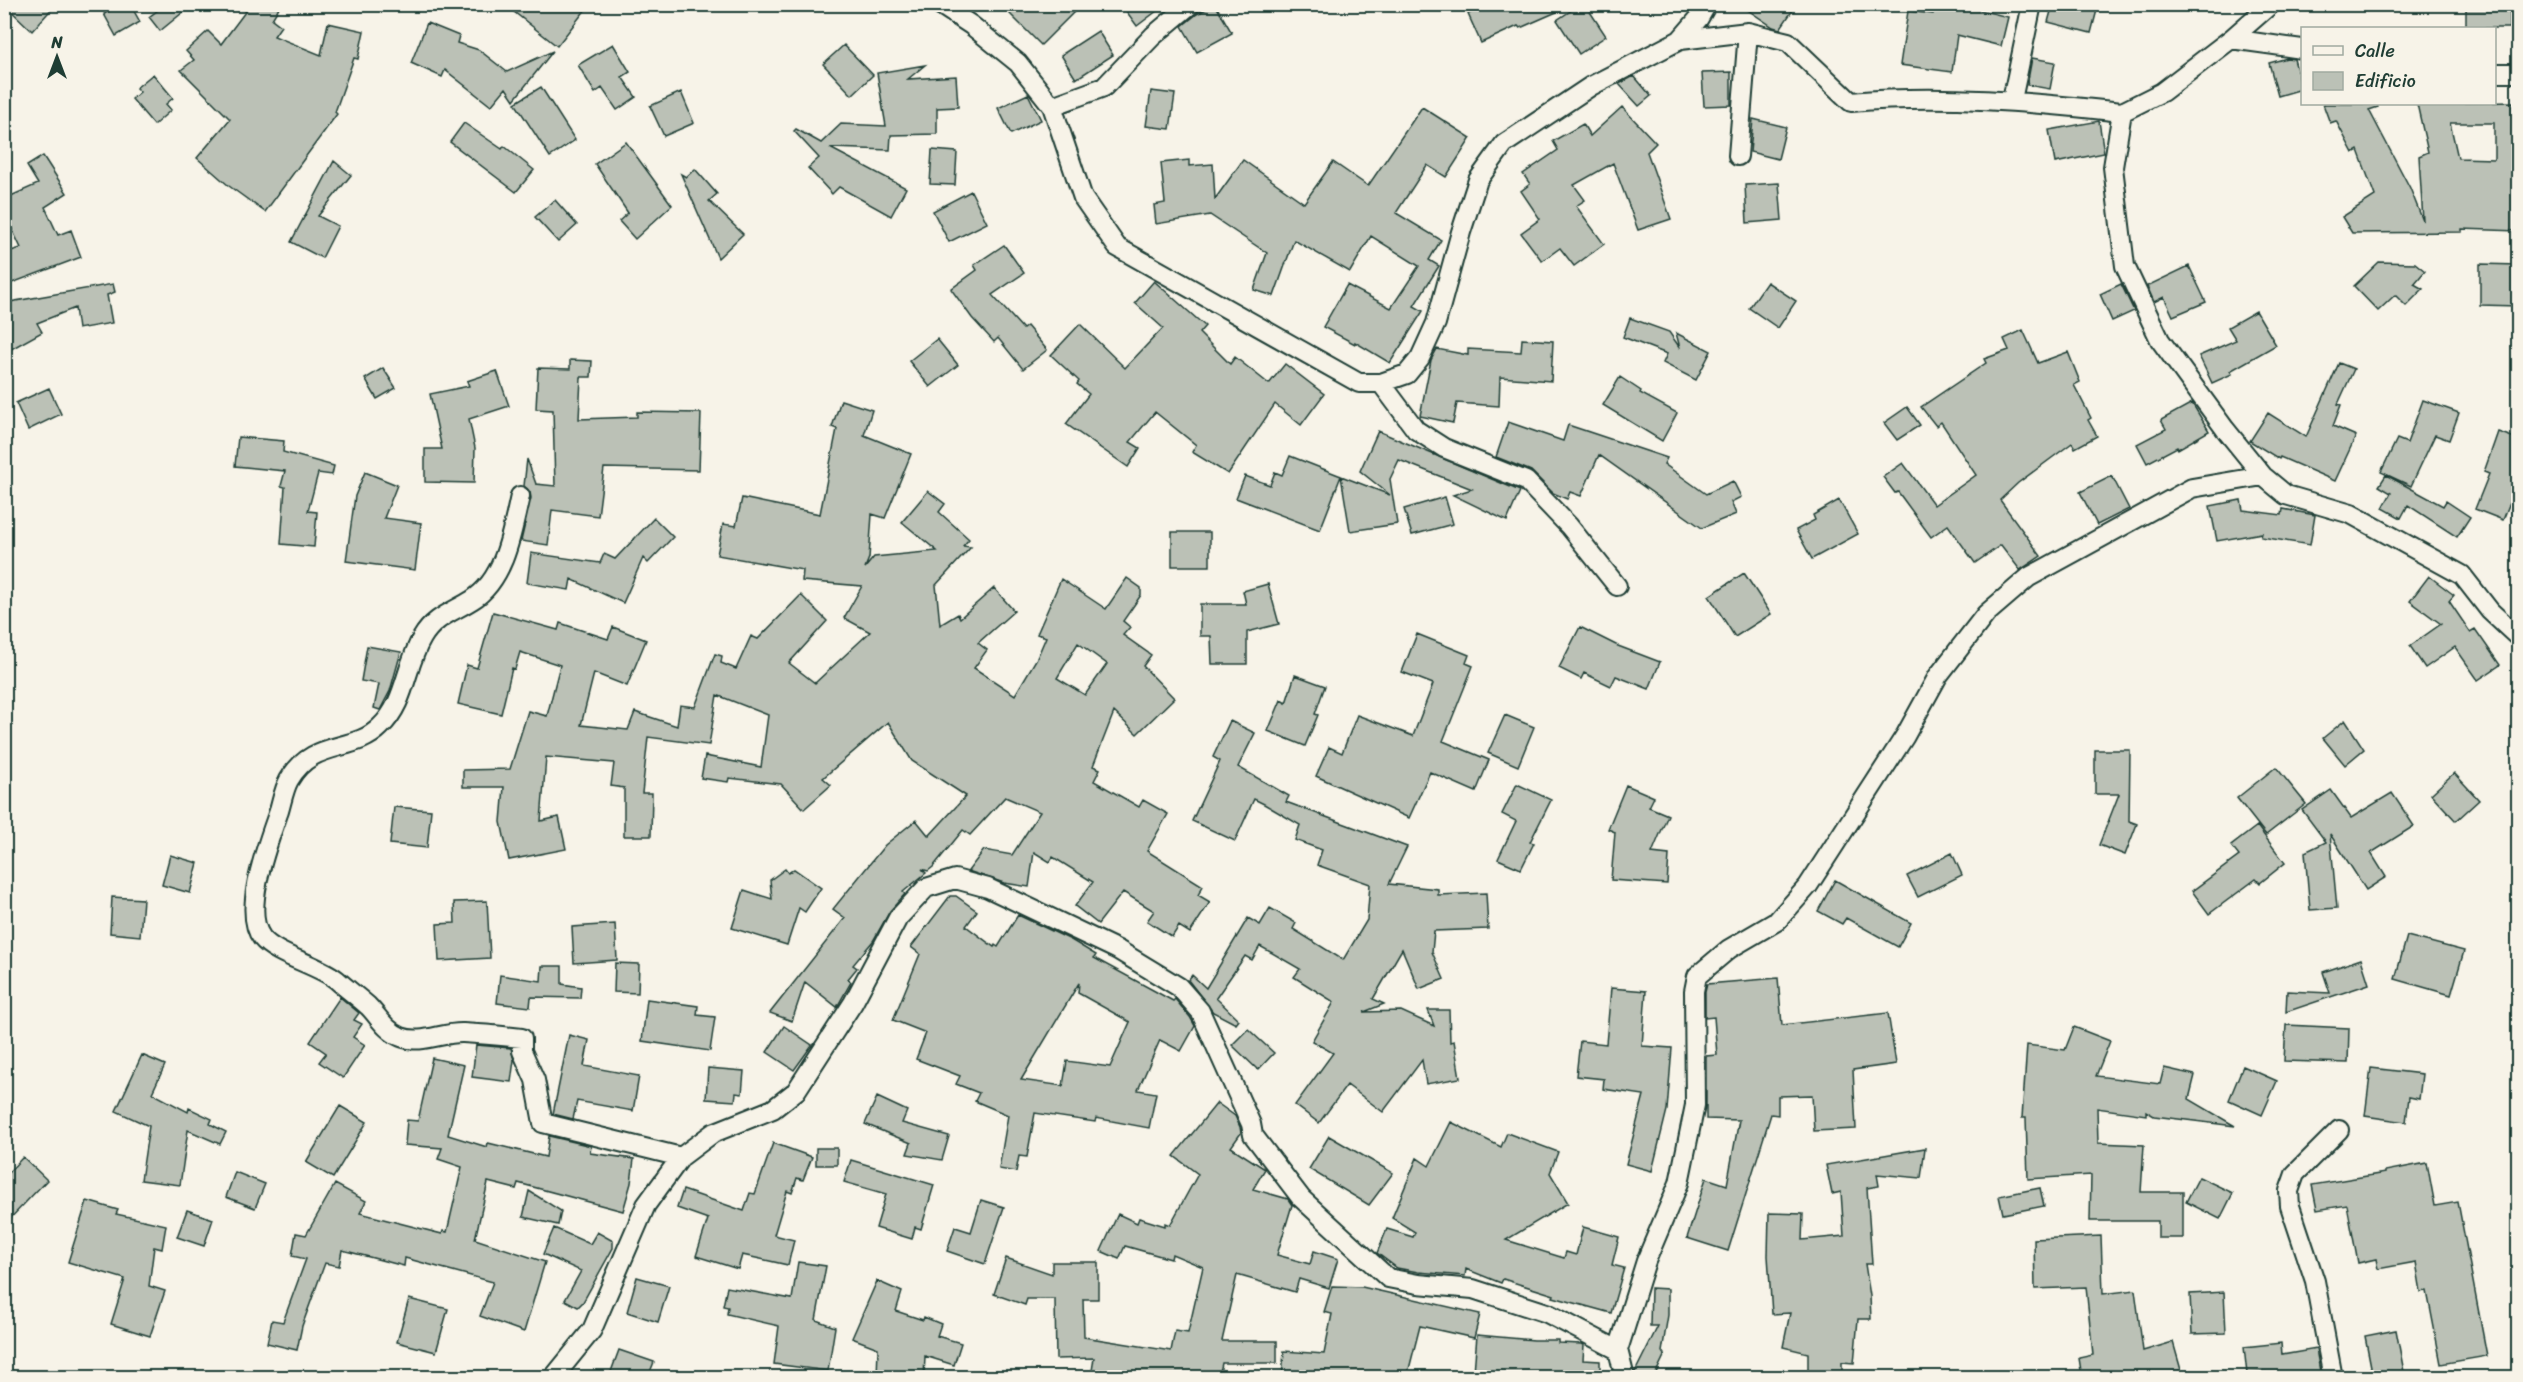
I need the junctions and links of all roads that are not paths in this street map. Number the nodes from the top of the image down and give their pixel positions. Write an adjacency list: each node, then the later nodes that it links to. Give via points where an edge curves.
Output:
1 (939, 4): 13 (street, via 971,24 1018,63)
2 (1191, 4): 13 (street, via 1153,36 1104,87)
3 (1707, 4): 8 (street)
4 (2032, 4): 12 (street)
5 (2271, 4): 7 (street)
6 (1748, 32): 8 (street); 12 (street, via 1788,42 1851,102 1905,97); 15 (street)
7 (2231, 39): 9 (street); 14 (street, via 2162,92)
8 (1680, 40): 16 (street, via 1591,86 1504,144 1478,180 1436,323 1419,358 1407,374)
9 (2301, 50)
10 (2496, 73): 11 (street)
11 (2518, 73)
12 (2012, 100): 14 (street)
13 (1052, 106): 16 (street, via 1083,198 1117,247 1359,383)
14 (2122, 112): 17 (street, via 2113,167 2125,266 2160,340)
15 (1738, 156)
16 (1381, 383): 19 (street, via 1416,430 1444,448 1526,481 1569,526)
17 (2263, 476): 20 (street, via 2286,495 2351,514 2462,575 2490,611); 23 (street, via 2192,488 2029,577 1986,614 1938,676 1905,736 1808,886 1778,921 1729,949 1697,976 1695,1105 1679,1183 1647,1261)
18 (520, 496): 22 (street, via 510,540 492,583 473,600 440,617 422,637 399,703 380,728 305,760 288,781 263,858 255,922 262,938 334,977 370,1008 389,1031 402,1038 463,1033 522,1038 522,1051 535,1080 543,1123)
19 (1617, 586)
20 (2518, 637)
21 (2339, 1130): 26 (street, via 2295,1174 2289,1191 2290,1206 2315,1281)
22 (681, 1157): 23 (street, via 713,1133 773,1109 796,1091 853,1003 898,918 926,888 955,879 988,888 1119,950 1179,987 1200,1011 1253,1135 1301,1198 1388,1278 1473,1289 1547,1313); 24 (street, via 646,1205 592,1330)
23 (1618, 1350): 25 (street)
24 (553, 1377)
25 (1625, 1377)
26 (2333, 1377)

